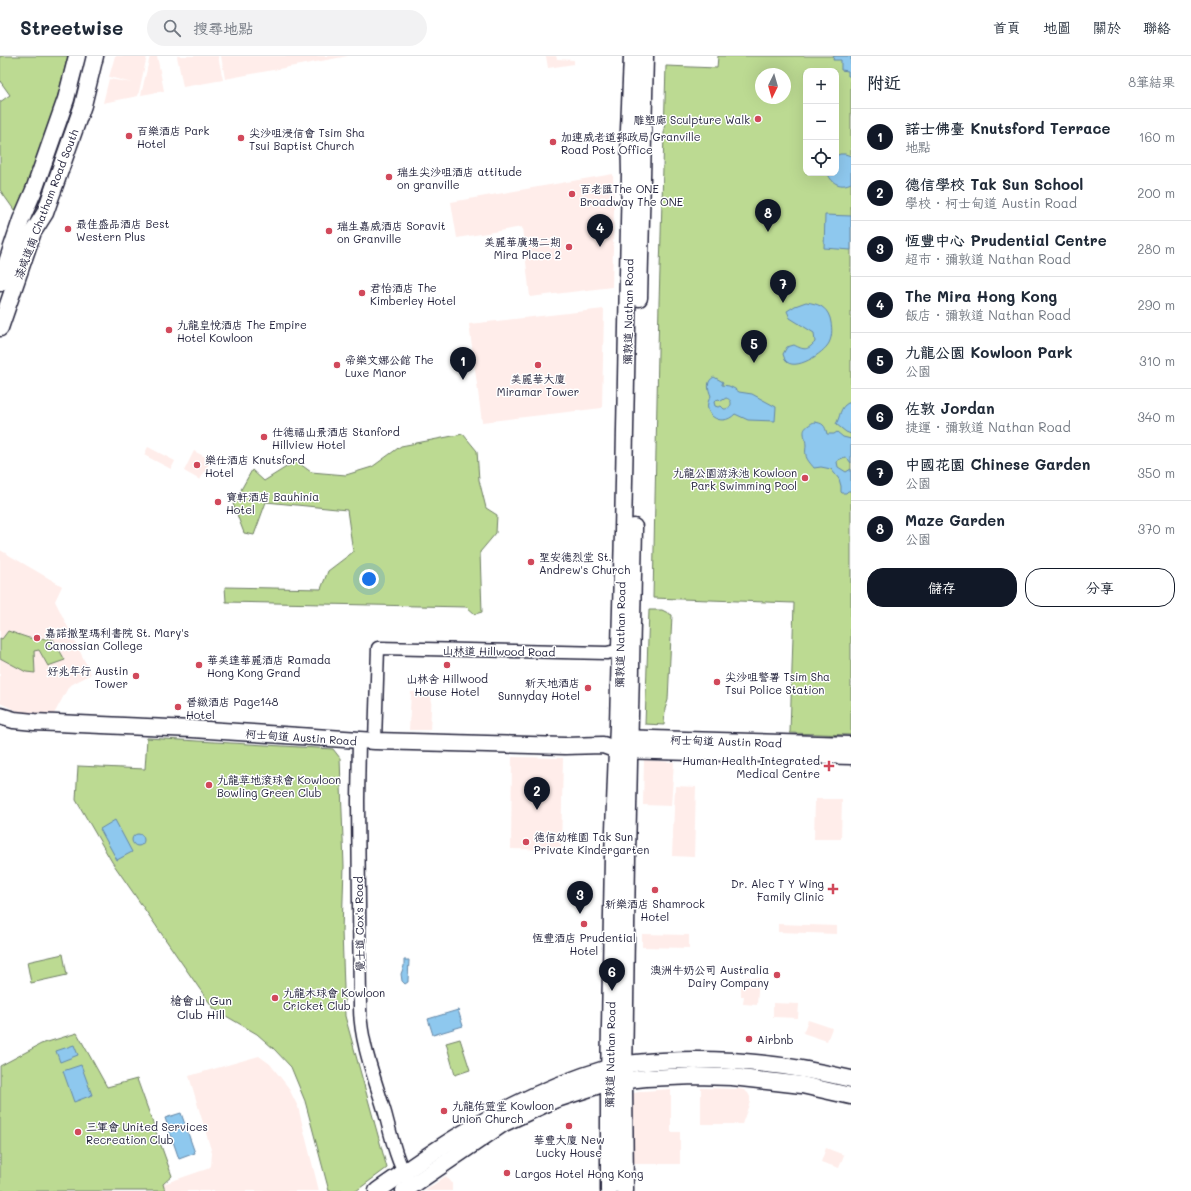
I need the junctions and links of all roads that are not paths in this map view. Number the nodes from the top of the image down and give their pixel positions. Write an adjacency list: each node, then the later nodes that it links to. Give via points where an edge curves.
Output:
1 (77, 56): 6 (main road, 漆咸道南 Chatham Road South)
2 (95, 56): 5 (main road, 漆咸道南 Chatham Road South)
3 (632, 56): 9 (main road, 彌敦道 Nathan Road)
4 (645, 56): 13 (main road, 彌敦道 Nathan Road, via 633,598)
5 (78, 120): 6 (main road); 8 (main road, 漆咸道南 Chatham Road South)
6 (55, 132): 7 (main road, 漆咸道南 Chatham Road South)
7 (0, 283)
8 (0, 328)
9 (620, 650): 12 (street, 山林道 Hillwood Road, via 608,653 378,648); 13 (main road, 彌敦道 Nathan Road)
10 (0, 716): 11 (main road, 柯士甸道 Austin Road, via 34,722)
11 (359, 740): 12 (main road, 柯士甸道 Austin Road); 20 (street, 覺士道 Cox's Road, via 360,1022)
12 (375, 741): 13 (main road, 柯士甸道 Austin Road, via 565,746)
13 (619, 744): 14 (main road, 柯士甸道 Austin Road); 15 (main road, 柯士甸道 Austin Road); 16 (main road, 彌敦道 Nathan Road, via 627,855); 17 (main road, 彌敦道 Nathan Road, via 613,865)
14 (851, 745)
15 (851, 756)
16 (625, 1072): 17 (main road); 18 (main road, via 692,1059 754,1062); 19 (main road, via 732,1077 802,1085); 23 (main road, 彌敦道 Nathan Road)
17 (609, 1075): 20 (main road, via 504,1123); 22 (main road, 彌敦道 Nathan Road)
18 (851, 1079)
19 (851, 1096)
20 (406, 1183): 21 (main road)
21 (377, 1191)
22 (609, 1191)
23 (625, 1191)

